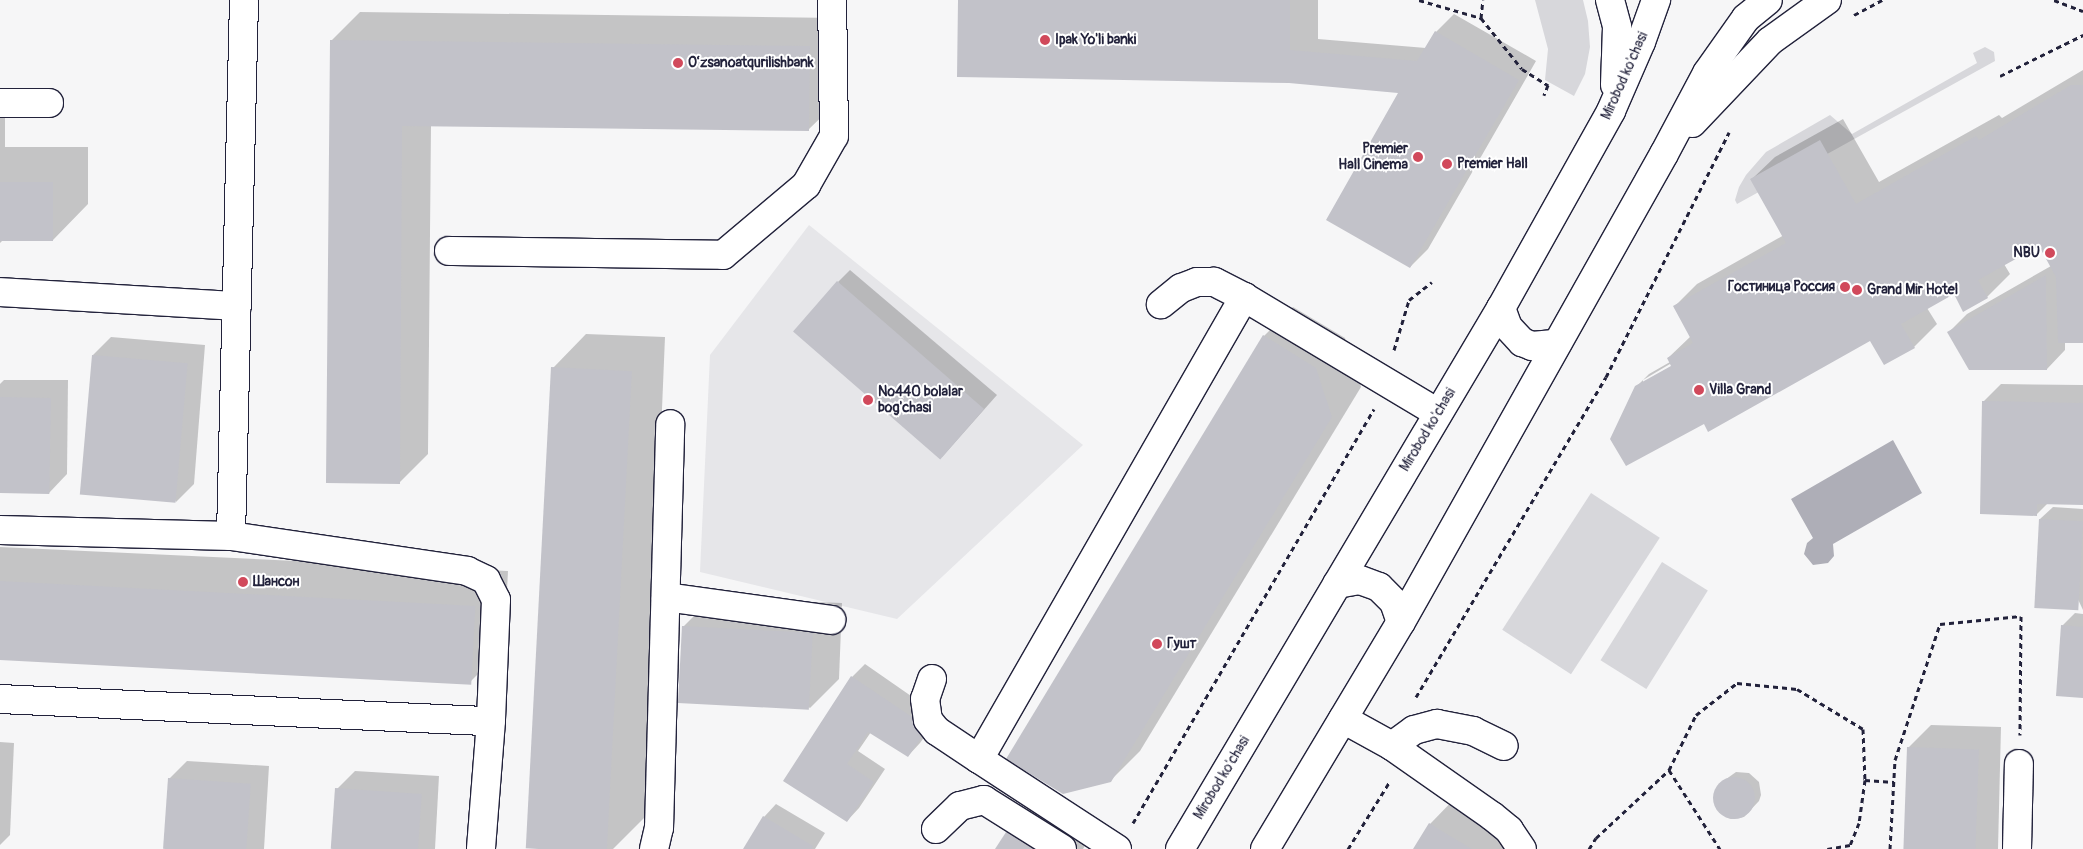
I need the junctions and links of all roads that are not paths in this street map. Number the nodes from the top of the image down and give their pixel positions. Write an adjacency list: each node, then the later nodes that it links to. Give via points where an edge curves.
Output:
1 (244, 0): 15 (main road)
2 (832, 0): 11 (main road, via 834,136 806,185 723,255)
3 (1610, 0): 9 (main road, via 1617,27)
4 (1656, 0): 9 (main road, Mirobod ko'chasi)
5 (1768, 0): 10 (main road, via 1746,18 1726,44)
6 (1819, 5): 10 (main road, via 1770,41 1743,66)
7 (0, 103): 8 (main road)
8 (49, 103)
9 (1611, 111): 16 (main road, Mirobod ko'chasi)
10 (1664, 154): 17 (main road)
11 (449, 250)
12 (0, 292): 15 (main road)
13 (1244, 297): 14 (main road, via 1214,282 1197,282 1181,288); 18 (main road); 32 (main road)
14 (1161, 304)
15 (237, 306): 21 (main road)
16 (1501, 308): 17 (main road, via 1508,327 1522,342 1532,346); 18 (main road, Mirobod ko'chasi)
17 (1557, 344): 25 (main road)
18 (1438, 413): 22 (main road, Mirobod ko'chasi)
19 (670, 424): 23 (main road)
20 (0, 530): 21 (main road)
21 (231, 536): 29 (main road, via 468,572 486,580 496,600)
22 (1337, 584): 25 (main road, via 1360,580 1379,586 1394,602); 39 (main road, Mirobod ko'chasi)
23 (666, 598): 24 (main road); 37 (main road, via 659,828)
24 (831, 620)
25 (1401, 622): 28 (main road)
26 (932, 679): 32 (main road, via 924,699 928,720 937,731)
27 (0, 699): 29 (main road)
28 (1343, 719): 30 (main road); 40 (main road)
29 (490, 721): 36 (main road)
30 (1392, 746): 31 (main road, via 1414,730 1437,724 1473,731); 41 (main road, via 1492,816 1509,830)
31 (1504, 746)
32 (980, 759): 35 (main road)
33 (2019, 764): 42 (main road)
34 (936, 829): 38 (main road, via 960,806 984,800)
35 (1122, 840)
36 (481, 849)
37 (654, 849)
38 (1062, 849)
39 (1180, 849)
40 (1265, 849)
41 (1522, 849)
42 (2017, 849)

